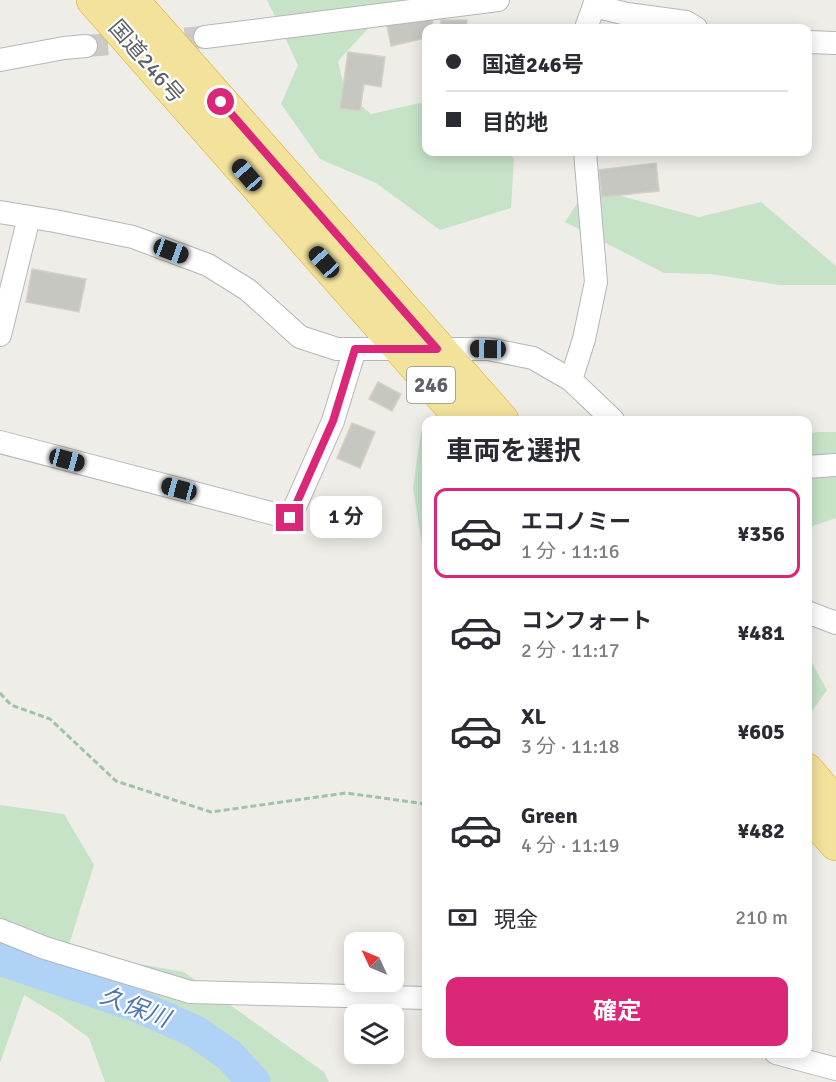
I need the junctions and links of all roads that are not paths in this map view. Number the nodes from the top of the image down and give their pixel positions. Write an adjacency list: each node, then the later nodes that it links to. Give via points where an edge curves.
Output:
1 (93, 0): 17 (highway, 国道246号 / 246)
2 (132, 0): 18 (highway, 国道246号 / 246)
3 (498, 0): 7 (street)
4 (595, 3): 5 (street); 6 (street, via 627,14)
5 (587, 24)
6 (689, 24)
7 (206, 37)
8 (812, 42): 9 (street)
9 (836, 43)
10 (86, 46): 11 (street)
11 (0, 60)
12 (585, 156): 19 (street, via 596,282)
13 (0, 212): 14 (street)
14 (29, 217): 15 (street); 16 (street, via 133,237 208,265 248,290 300,337 337,349)
15 (0, 335)
16 (355, 349): 17 (street); 23 (street, via 333,421 290,518)
17 (400, 349): 18 (street); 20 (highway, 国道246号 / 246)
18 (437, 349): 19 (street, via 488,349 533,358); 21 (highway, 国道246号 / 246)
19 (571, 380): 22 (street)
20 (459, 416)
21 (498, 416)
22 (609, 416)
23 (0, 442)
24 (836, 465): 25 (street)
25 (812, 467)
26 (812, 614): 27 (street)
27 (836, 623)
28 (812, 776): 29 (highway)
29 (836, 804)
30 (812, 817): 31 (highway)
31 (836, 844)
32 (0, 930): 33 (street, via 45,948 190,992)
33 (422, 998)
34 (795, 1058): 35 (street)
35 (836, 1069)

